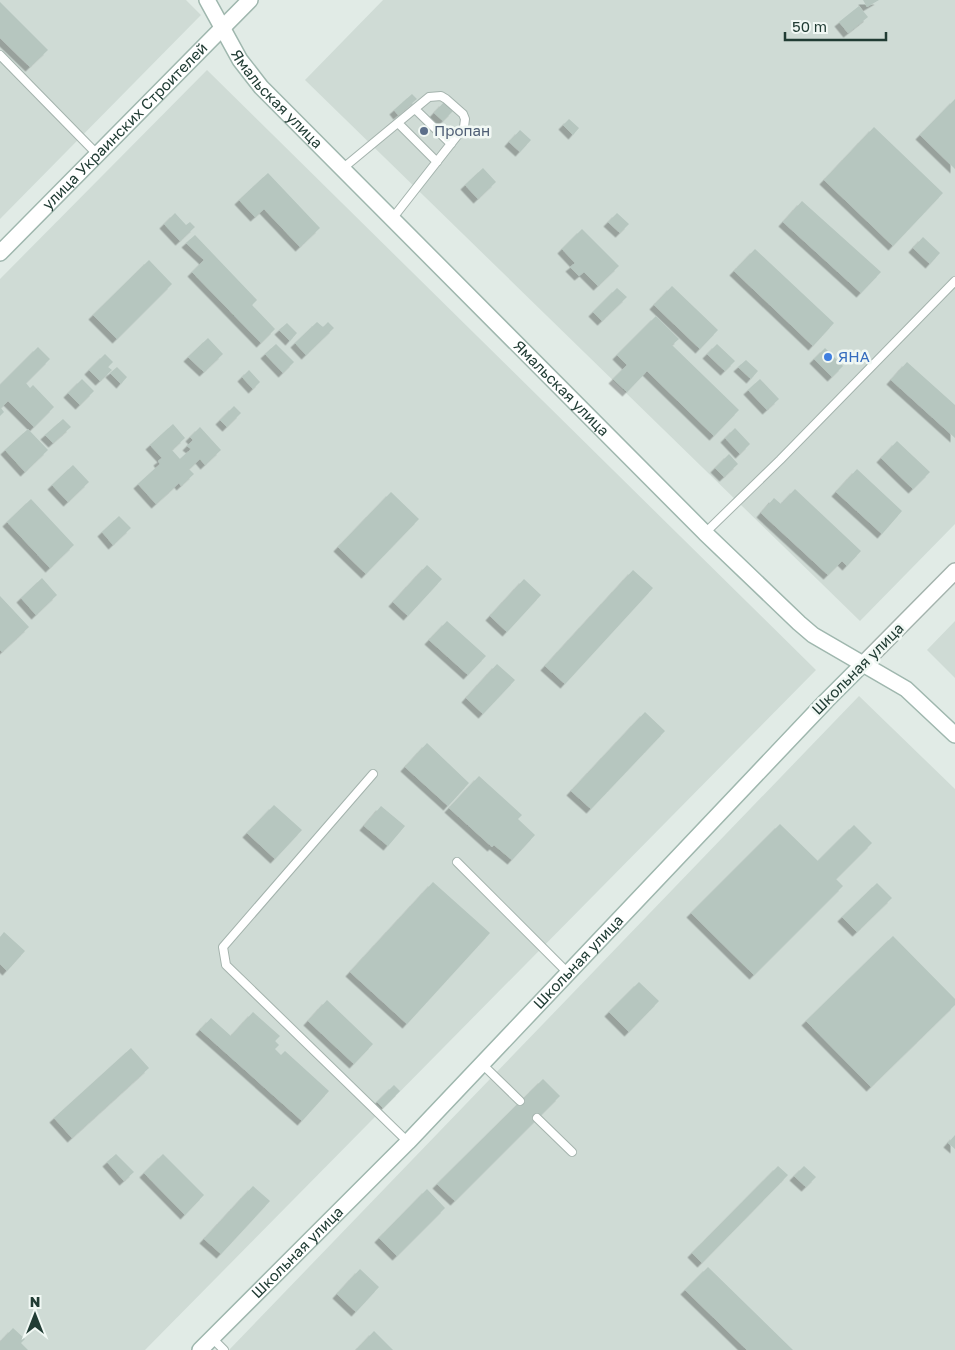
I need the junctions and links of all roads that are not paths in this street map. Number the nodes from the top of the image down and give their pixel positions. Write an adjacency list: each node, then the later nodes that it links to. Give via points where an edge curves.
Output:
1 (207, 0): 3 (street, Ямальская улица)
2 (250, 0): 3 (street, улица Украинских Строителей)
3 (223, 27): 10 (street, Ямальская улица, via 240,60 261,87); 12 (street, улица Украинских Строителей)
4 (0, 55): 8 (lane)
5 (415, 109): 6 (lane); 7 (lane); 7 (lane, via 429,97 441,96 463,114 466,124)
6 (398, 123): 9 (lane); 10 (lane)
7 (451, 144): 9 (lane)
8 (94, 151)
9 (436, 162): 11 (lane)
10 (342, 169): 11 (street, Ямальская улица)
11 (392, 219): 14 (street, Ямальская улица)
12 (0, 253)
13 (955, 281): 14 (lane)
14 (705, 534): 16 (street, Ямальская улица, via 799,623)
15 (955, 571): 16 (street, Школьная улица)
16 (863, 664): 17 (street, Ямальская улица, via 906,689); 20 (street, Школьная улица)
17 (955, 735)
18 (374, 774): 24 (lane, via 223,947 226,965)
19 (457, 862): 20 (lane)
20 (568, 973): 21 (street, Школьная улица)
21 (482, 1064): 22 (lane); 24 (street, Школьная улица)
22 (520, 1101)
23 (538, 1118): 25 (lane)
24 (408, 1142): 26 (street, Школьная улица)
25 (572, 1152)
26 (212, 1338): 27 (street, Школьная улица); 28 (lane)
27 (200, 1350)
28 (224, 1350)

